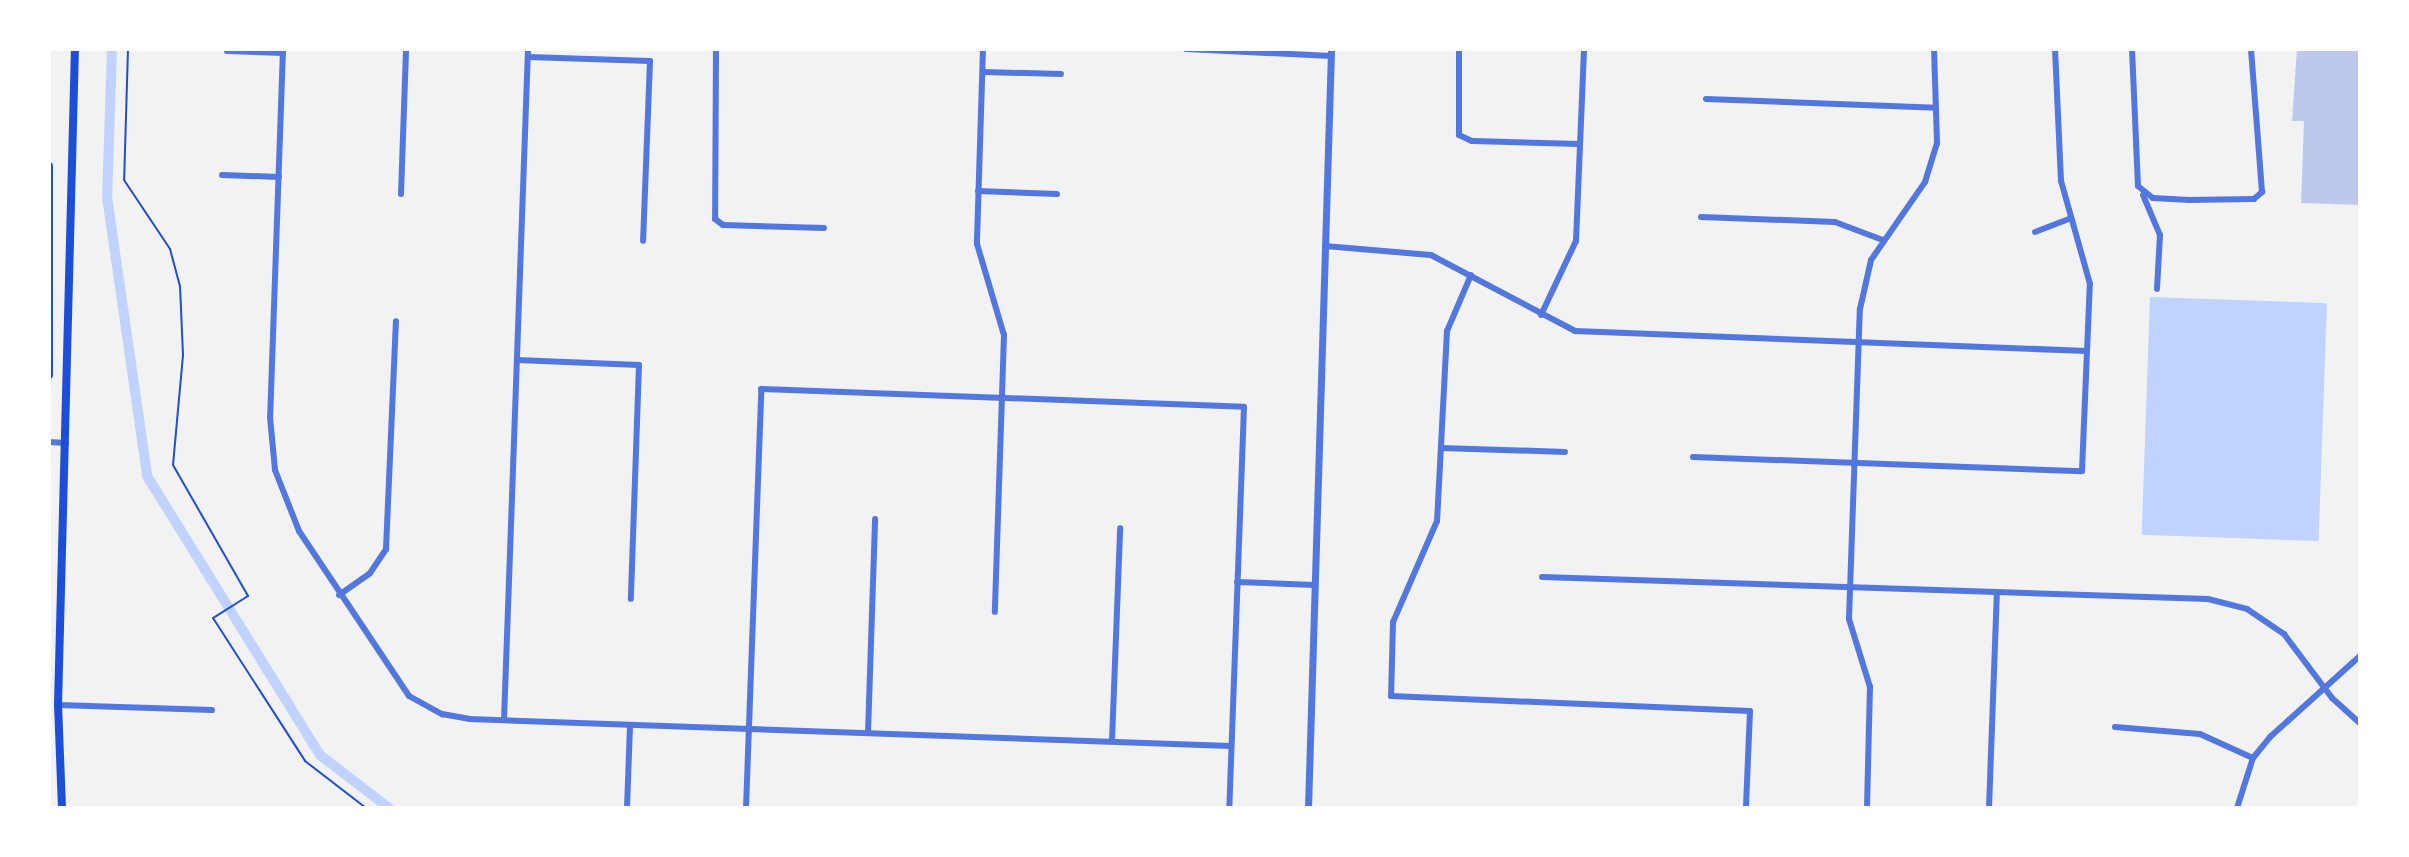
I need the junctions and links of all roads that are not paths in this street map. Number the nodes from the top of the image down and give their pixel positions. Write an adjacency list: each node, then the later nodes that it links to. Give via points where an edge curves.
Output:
1 (75, 49): 46 (main road)
2 (405, 49): 26 (street)
3 (528, 49): 16 (street)
4 (716, 49): 31 (street, via 715,219 723,225)
5 (983, 49): 17 (street)
6 (1186, 49): 15 (street)
7 (1460, 49): 21 (street, via 1459,135 1472,141)
8 (1584, 49): 21 (street)
9 (1934, 49): 20 (street)
10 (2055, 49): 30 (street, via 2061,181)
11 (2132, 49): 28 (street, via 2135,173)
12 (2251, 49): 28 (street, via 2262,192 2221,200)
13 (227, 51): 14 (street)
14 (283, 51): 24 (street)
15 (1331, 52): 35 (street)
16 (527, 57): 34 (street, via 650,61); 42 (street)
17 (982, 72): 18 (street); 25 (street)
18 (1061, 74)
19 (1706, 99): 20 (street)
20 (1937, 108): 33 (street, via 1937,143 1924,182)
21 (1580, 144): 38 (street, via 1576,241)
22 (49, 166): 43 (main road)
23 (222, 174): 24 (street)
24 (279, 177): 58 (street, via 273,457 291,517)
25 (978, 191): 27 (street); 44 (street, via 979,258 1003,318)
26 (401, 194)
27 (1057, 194)
28 (2143, 195): 37 (street, via 2160,235)
29 (1701, 217): 33 (street, via 1835,222)
30 (2071, 218): 32 (street); 41 (street, via 2090,284)
31 (824, 228)
32 (2035, 232)
33 (1883, 240): 40 (street, via 1864,282)
34 (643, 242)
35 (1325, 246): 36 (street, via 1420,253); 55 (street)
36 (1471, 275): 38 (street); 47 (street, via 1447,331)
37 (2157, 289)
38 (1541, 315): 40 (street, via 1591,333)
39 (396, 321): 58 (street, via 386,549 370,573)
40 (1858, 342): 41 (street); 50 (street)
41 (2087, 351): 50 (street, via 2082,471)
42 (517, 360): 59 (street, via 639,365); 65 (street)
43 (49, 375)
44 (1002, 398): 54 (street, via 1244,407); 60 (street); 69 (street, via 761,389)
45 (49, 442): 46 (street)
46 (66, 443): 63 (main road)
47 (1441, 448): 48 (street); 79 (street, via 1437,521 1393,622 1391,696 1750,710)
48 (1565, 452)
49 (1693, 457): 50 (street)
50 (1853, 463): 56 (street)
51 (875, 519): 70 (street)
52 (1120, 528): 71 (street)
53 (1542, 576): 56 (street)
54 (1237, 582): 55 (street); 72 (street)
55 (1314, 585): 78 (street)
56 (1849, 585): 57 (street); 80 (street, via 1851,637 1870,687)
57 (1997, 592): 62 (street, via 2227,603 2284,634); 81 (street)
58 (339, 594): 65 (street, via 409,696 455,718)
59 (631, 599)
60 (995, 612)
61 (2360, 656): 62 (street)
62 (2326, 688): 66 (street); 73 (street)
63 (58, 705): 64 (street); 74 (main road)
64 (212, 710)
65 (504, 720): 67 (street)
66 (2360, 723)
67 (630, 725): 69 (street); 75 (street)
68 (2115, 727): 73 (street, via 2200,734)
69 (749, 729): 70 (street); 76 (street)
70 (868, 733): 71 (street)
71 (1112, 741): 72 (street)
72 (1231, 746): 77 (street)
73 (2253, 758): 82 (street)
74 (62, 808)
75 (627, 808)
76 (746, 808)
77 (1229, 808)
78 (1308, 808)
79 (1746, 808)
80 (1867, 808)
81 (1989, 808)
82 (2237, 808)

